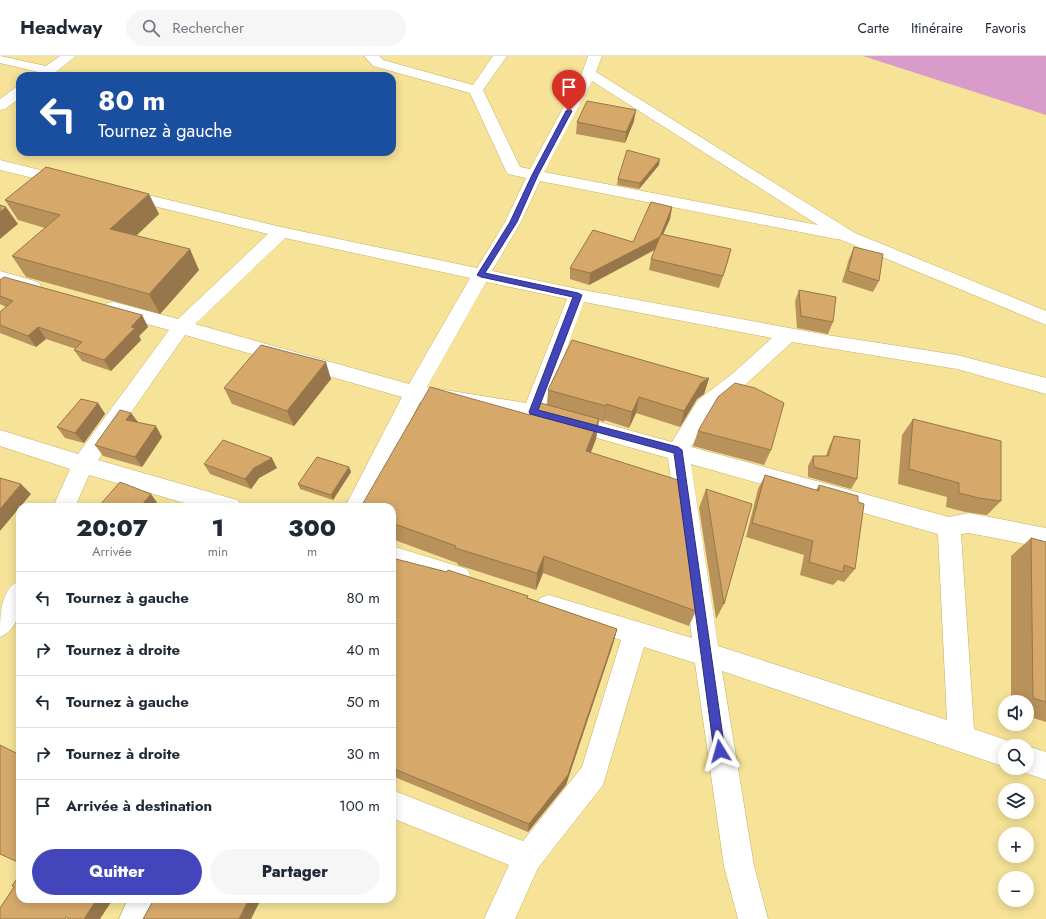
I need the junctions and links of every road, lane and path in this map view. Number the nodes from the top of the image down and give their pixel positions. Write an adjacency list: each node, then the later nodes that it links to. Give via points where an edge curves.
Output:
1 (69, 56): 7 (street)
2 (371, 56): 9 (street, via 378,62)
3 (500, 56): 9 (street)
4 (595, 56): 8 (street)
5 (0, 59): 6 (street)
6 (42, 72)
7 (46, 72)
8 (589, 73): 13 (street); 17 (street)
9 (476, 90): 13 (street, via 514,171)
10 (16, 95): 11 (street)
11 (0, 106)
12 (0, 165): 14 (street)
13 (535, 175): 17 (street); 18 (street, via 513,222)
14 (84, 185)
15 (106, 190): 16 (street)
16 (281, 232): 18 (street); 24 (street)
17 (849, 237): 23 (street)
18 (481, 275): 21 (street); 27 (street)
19 (0, 277): 20 (street)
20 (53, 291)
21 (578, 295): 25 (street); 28 (street)
22 (98, 304): 24 (street)
23 (1046, 318)
24 (181, 327): 27 (street); 31 (street)
25 (789, 334): 26 (street, via 957,362); 30 (street, via 705,406)
26 (1046, 386)
27 (414, 393): 28 (street); 34 (street)
28 (533, 412): 30 (street)
29 (0, 438): 31 (street)
30 (678, 450): 35 (street); 43 (street)
31 (83, 464): 32 (street); 33 (street)
32 (66, 503)
33 (216, 503)
34 (358, 503)
35 (949, 527): 36 (street, via 969,523); 44 (street)
36 (1046, 538)
37 (396, 557): 38 (street)
38 (483, 585)
39 (16, 598): 41 (street)
40 (529, 600): 42 (street)
41 (0, 624)
42 (635, 634): 43 (street); 49 (street, via 593,775)
43 (706, 654): 44 (street); 53 (street, via 739,866)
44 (961, 738): 45 (street)
45 (998, 751)
46 (1034, 762): 47 (street)
47 (1046, 766)
48 (396, 806): 49 (street)
49 (528, 858): 52 (street)
50 (142, 903): 51 (street)
51 (134, 919)
52 (499, 919)
53 (753, 919)

